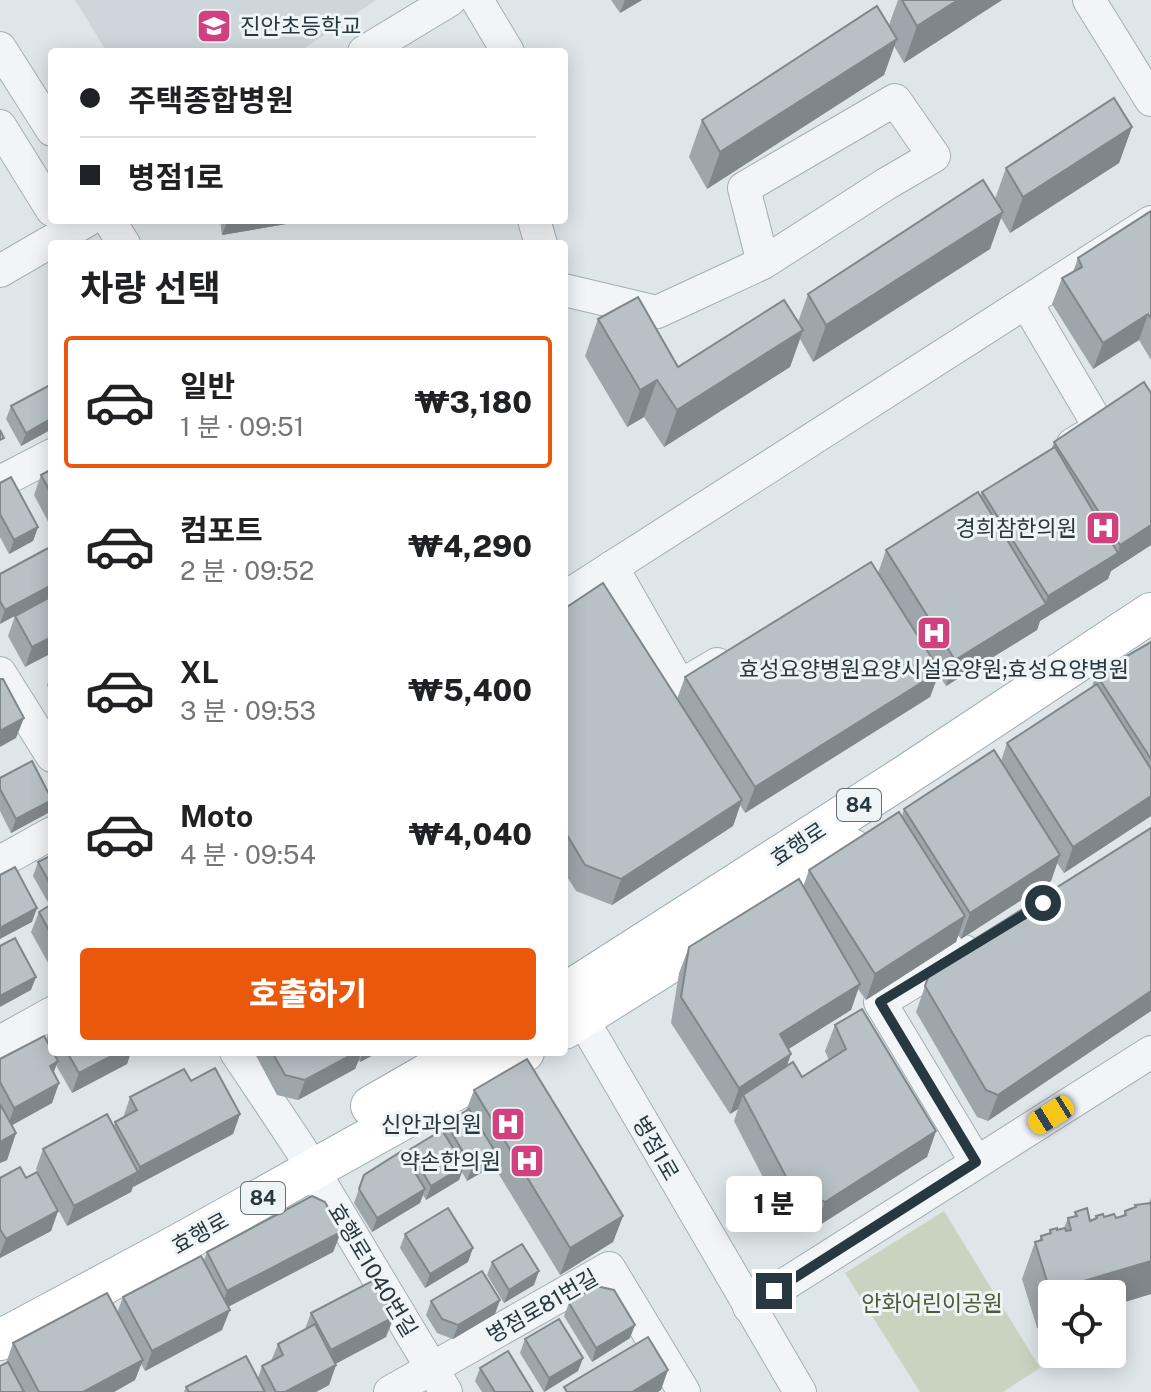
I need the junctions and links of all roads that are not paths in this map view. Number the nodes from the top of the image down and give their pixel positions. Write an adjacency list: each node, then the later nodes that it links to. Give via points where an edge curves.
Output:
1 (450, 0): 5 (street)
2 (477, 0): 6 (street)
3 (1089, 0): 7 (street)
4 (0, 48): 8 (street)
5 (371, 48)
6 (506, 48)
7 (1151, 100)
8 (48, 124)
9 (0, 126): 10 (street)
10 (48, 197)
11 (1151, 222): 16 (street)
12 (67, 225): 14 (street)
13 (763, 263): 13 (street, via 934,156 895,100 744,188); 15 (street, via 657,312)
14 (0, 271)
15 (568, 291)
16 (1026, 302): 18 (street, via 1100,428); 20 (street)
17 (48, 457): 19 (street)
18 (1046, 461)
19 (0, 482)
20 (612, 567): 21 (street); 23 (street, via 680,686)
21 (568, 595)
22 (1151, 613): 30 (main road, 효행로 / 84)
23 (748, 645)
24 (1151, 656): 30 (main road, 효행로 / 84, via 805,880)
25 (0, 673): 26 (street)
26 (48, 750)
27 (48, 835): 28 (street)
28 (0, 862)
29 (989, 936): 38 (street, via 880,1002)
30 (568, 1005): 39 (street, 병점1로)
31 (48, 1015): 32 (street)
32 (0, 1042)
33 (1151, 1052): 38 (street)
34 (239, 1056): 37 (street, 효행로1040번길)
35 (459, 1056): 37 (main road, 효행로 / 84)
36 (516, 1056): 37 (main road, 효행로 / 84)
37 (307, 1159): 40 (main road, 효행로 / 84); 41 (main road, 효행로 / 84); 42 (street, 효행로1040번길)
38 (976, 1162): 39 (street)
39 (749, 1307): 45 (street, 병점1로)
40 (0, 1309)
41 (0, 1340)
42 (439, 1381): 43 (street); 44 (street, 병점로81번길, via 609,1268)
43 (390, 1392)
44 (684, 1392)
45 (800, 1392)

